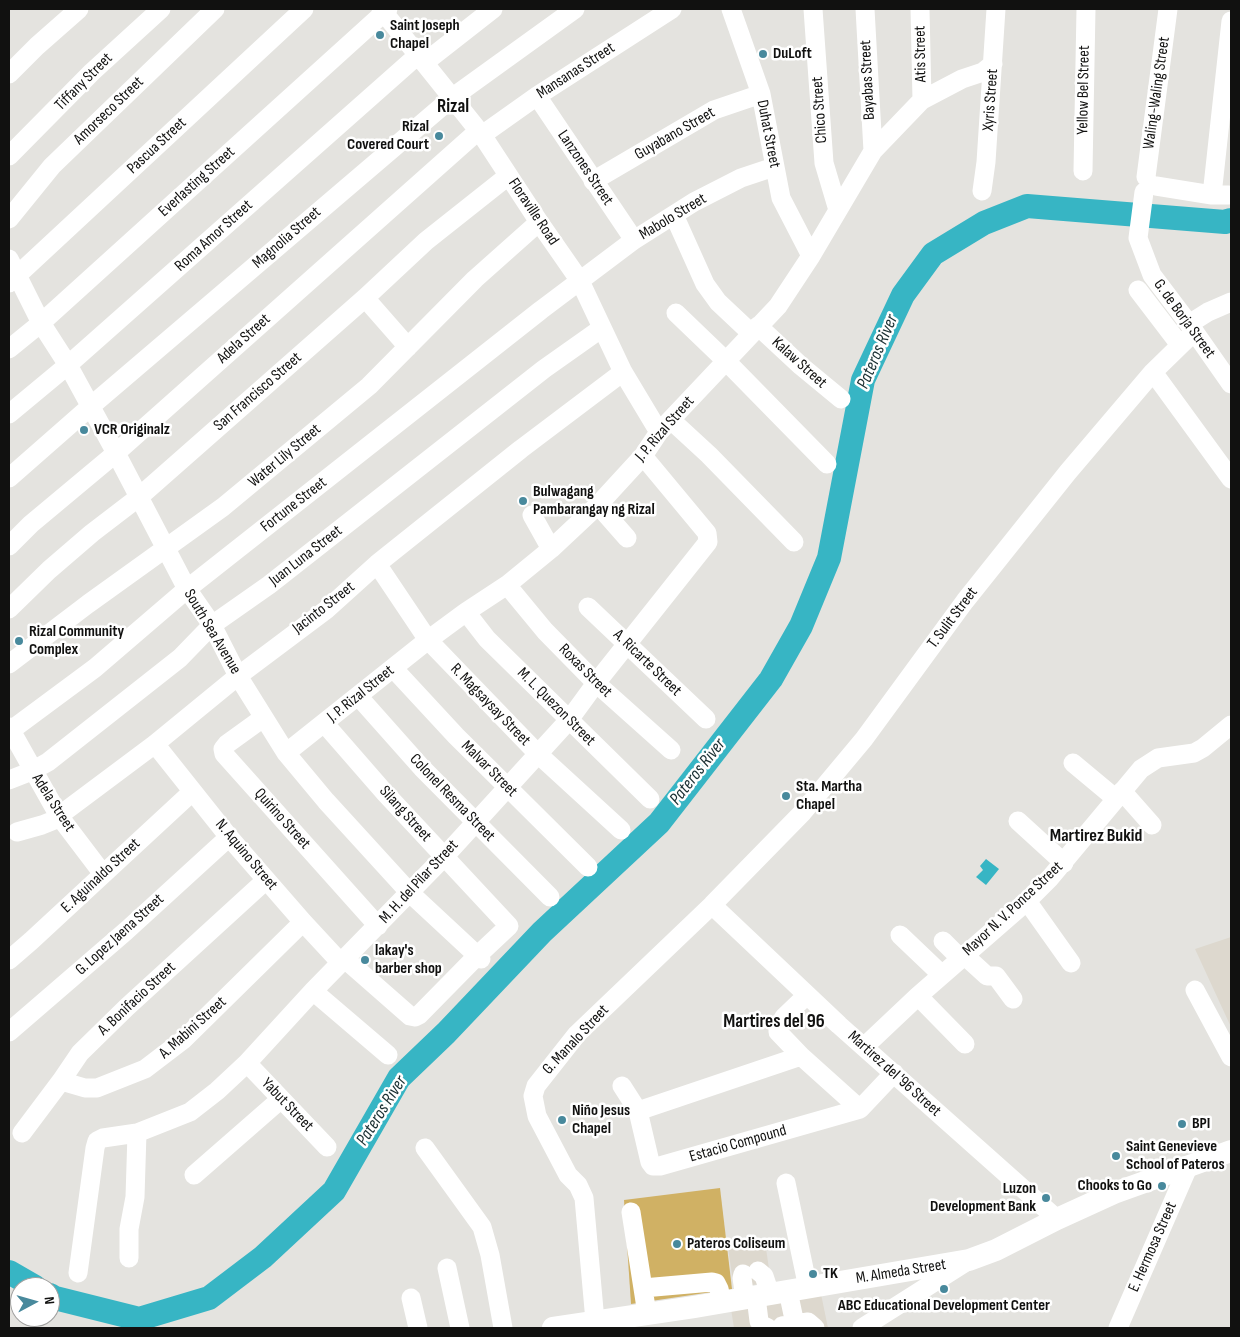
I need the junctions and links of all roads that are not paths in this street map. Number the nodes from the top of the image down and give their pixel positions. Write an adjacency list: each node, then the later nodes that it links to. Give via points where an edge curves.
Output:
1 (79, 9): 19 (street)
2 (161, 9): 26 (street, Tiffany Street, via 92,72)
3 (216, 9): 35 (street, Amorseco Street, via 52,166)
4 (304, 9): 40 (street, Pascua Street)
5 (493, 9): 17 (street, Roma Amor Street)
6 (575, 9): 22 (street, Magnolia Street)
7 (672, 9): 21 (street, Mansanas Street)
8 (731, 9): 20 (street, Duhat Street)
9 (813, 9): 33 (street, Chico Street, via 824,163)
10 (865, 9): 25 (street, Bayabas Street)
11 (920, 9): 23 (street, Atis Street)
12 (996, 9): 18 (street, Xyris Street)
13 (1086, 9): 28 (street, Yellow Bel Street)
14 (1168, 9): 31 (street, Waling-Waling Street)
15 (384, 10): 17 (street, Floraville Road); 46 (street, Everlasting Street)
16 (1231, 22): 31 (street, via 1221,195)
17 (421, 59): 22 (street, Floraville Road); 54 (street, Roma Amor Street)
18 (993, 64): 23 (street, J. P. Rizal Street, via 983,72); 32 (street, Xyris Street)
19 (9, 74)
20 (761, 94): 27 (street, Duhat Street); 30 (street, Guyabano Street, via 714,110)
21 (537, 96): 24 (street, Mansanas Street); 30 (street, Lanzones Street)
22 (452, 97): 24 (street, Floraville Road); 59 (street, Magnolia Street)
23 (922, 100): 25 (street, J. P. Rizal Street)
24 (480, 133): 29 (street, Floraville Road); 62 (street, Adela Street)
25 (873, 150): 33 (street, J. P. Rizal Street)
26 (9, 156)
27 (774, 167): 34 (street, Mabolo Street, via 741,178); 38 (street, Duhat Street, via 781,198)
28 (1083, 171)
29 (508, 176): 36 (street, Floraville Road); 43 (street, San Francisco Street, via 426,241)
30 (593, 180): 37 (street, Lanzones Street)
31 (1148, 185): 48 (street, G. de Borja Street, via 1138,238 1152,275)
32 (982, 191)
33 (838, 210): 38 (street, J. P. Rizal Street)
34 (674, 215): 37 (street, Mabolo Street); 49 (street, Kalaw Street, via 705,284 718,302)
35 (9, 219)
36 (539, 222): 41 (street, Floraville Road); 51 (street, Water Lily Street, via 475,279)
37 (634, 240): 41 (street, Mabolo Street)
38 (811, 256): 49 (street, J. P. Rizal Street, via 778,306)
39 (9, 259): 40 (street, South Sea Avenue)
40 (13, 279): 46 (street, South Sea Avenue)
41 (580, 281): 47 (street, Floraville Road); 77 (street, Fortune Street)
42 (1138, 290): 50 (street)
43 (364, 298): 51 (street); 67 (street, San Francisco Street)
44 (1231, 302): 48 (street, T. Sulit Street, via 1208,312)
45 (676, 313): 53 (street)
46 (41, 323): 52 (street, Everlasting Street); 54 (street, South Sea Avenue)
47 (602, 328): 55 (street, Floraville Road); 81 (street, Juan Luna Street, via 544,369 269,585)
48 (1192, 328): 50 (street, T. Sulit Street); 57 (street, G. de Borja Street)
49 (755, 330): 53 (street, J. P. Rizal Street); 58 (street, Kalaw Street)
50 (1180, 345): 56 (street, T. Sulit Street)
51 (408, 347): 73 (street, Water Lily Street, via 369,386 223,507)
52 (9, 349)
53 (726, 361): 61 (street, J. P. Rizal Street); 64 (street)
54 (68, 365): 59 (street, South Sea Avenue); 60 (street, Roma Amor Street)
55 (623, 372): 61 (street, Floraville Road); 75 (street, Jacinto Street)
56 (1153, 372): 66 (street); 121 (street, T. Sulit Street, via 988,571 864,739 795,821)
57 (1231, 384)
58 (841, 399)
59 (91, 406): 62 (street, South Sea Avenue); 65 (street, Magnolia Street)
60 (9, 414)
61 (665, 426): 63 (street, J. P. Rizal Street); 71 (street, Floraville Road, via 710,454)
62 (116, 453): 67 (street, South Sea Avenue); 72 (street, Adela Street)
63 (643, 456): 68 (street, J. P. Rizal Street); 83 (street, M. H. del Pilar Street, via 709,538)
64 (827, 464)
65 (9, 478)
66 (1231, 479)
67 (139, 497): 73 (street, South Sea Avenue); 79 (street, San Francisco Street)
68 (598, 505): 70 (street); 74 (street, J. P. Rizal Street)
69 (532, 515): 74 (street)
70 (627, 538)
71 (794, 542)
72 (9, 546)
73 (164, 548): 77 (street, South Sea Avenue); 84 (street, Water Lily Street)
74 (551, 549): 76 (street, J. P. Rizal Street)
75 (377, 564): 82 (street, R. Magsaysay Street); 86 (street, Jacinto Street, via 326,610)
76 (507, 585): 80 (street, J. P. Rizal Street); 87 (street, Roxas Street, via 545,631)
77 (187, 589): 81 (street, South Sea Avenue); 94 (street, Fortune Street, via 95,668)
78 (588, 607): 83 (street, A. Ricarte Street)
79 (9, 608)
80 (466, 612): 82 (street, J. P. Rizal Street); 91 (street, M. L. Quezon Street, via 487,639)
81 (212, 625): 86 (street, South Sea Avenue); 100 (street, Juan Luna Street, via 180,658 48,762)
82 (428, 640): 85 (street, J. P. Rizal Street); 98 (street, R. Magsaysay Street)
83 (627, 644): 87 (street, M. H. del Pilar Street); 90 (street, A. Ricarte Street)
84 (9, 664)
85 (393, 668): 88 (street, J. P. Rizal Street); 102 (street, Malvar Street)
86 (238, 676): 89 (street, South Sea Avenue); 95 (street, Jacinto Street)
87 (596, 683): 91 (street, M. H. del Pilar Street); 96 (street, Roxas Street)
88 (358, 696): 92 (street, J. P. Rizal Street); 108 (street, Colonel Resma Street)
89 (264, 718): 97 (street, South Sea Avenue); 123 (street, Quirino Street, via 227,744 224,754)
90 (706, 719)
91 (569, 720): 98 (street, M. H. del Pilar Street); 105 (street, M. L. Quezon Street)
92 (324, 723): 97 (street, J. P. Rizal Street); 113 (street, Silang Street)
93 (1231, 725): 104 (street, Mayor N. V. Ponce Street, via 1194,753 1150,762)
94 (9, 729): 100 (street, Adela Street)
95 (155, 744): 103 (street, N. Aquino Street); 106 (street, Jacinto Street)
96 (670, 750)
97 (286, 753): 118 (street, South Sea Avenue)
98 (538, 754): 102 (street, M. H. del Pilar Street); 110 (street, R. Magsaysay Street)
99 (1073, 763): 104 (street)
100 (32, 771): 101 (street, Juan Luna Street); 106 (street, Adela Street)
101 (9, 780)
102 (508, 788): 108 (street, M. H. del Pilar Street); 115 (street, Malvar Street)
103 (192, 792): 112 (street, N. Aquino Street); 116 (street, E. Aguinaldo Street)
104 (1119, 794): 109 (street); 114 (street, Mayor N. V. Ponce Street)
105 (650, 799)
106 (59, 816): 111 (street, Jacinto Street); 116 (street, Adela Street)
107 (1018, 821): 114 (street)
108 (475, 822): 113 (street, M. H. del Pilar Street); 119 (street, Colonel Resma Street)
109 (1152, 825)
110 (621, 830)
111 (17, 832)
112 (229, 837): 117 (street, N. Aquino Street); 137 (street, G. Lopez Jaena Street)
113 (444, 857): 118 (street, M. H. del Pilar Street); 126 (street, Silang Street, via 509,926)
114 (1064, 863): 120 (street, Mayor N. V. Ponce Street)
115 (588, 867)
116 (103, 874): 128 (street, E. Aguinaldo Street)
117 (266, 880): 122 (street, N. Aquino Street); 145 (street, A. Bonifacio Street, via 127,1006 80,1053)
118 (410, 893): 123 (street, M. H. del Pilar Street); 126 (street, South Sea Avenue)
119 (550, 897)
120 (1027, 901): 127 (street, Mayor N. V. Ponce Street); 130 (street)
121 (712, 905): 134 (street, Martirez del '96 Street); 168 (street, G. Manalo Street, via 577,1034 536,1086 533,1096 537,1116 584,1198)
122 (303, 922): 129 (street, N. Aquino Street); 145 (street, A. Mabini Street, via 183,1040 145,1069 97,1088)
123 (378, 926): 129 (street, M. H. del Pilar Street)
124 (900, 934): 131 (street)
125 (943, 940): 127 (street)
126 (479, 957): 129 (street, N. Aquino Street, via 415,1017)
127 (962, 957): 131 (street, Mayor N. V. Ponce Street); 136 (street, via 987,976 996,976)
128 (9, 960)
129 (343, 961): 133 (street, M. H. del Pilar Street)
130 (1070, 963)
131 (942, 976): 135 (street, Mayor N. V. Ponce Street)
132 (1195, 990): 142 (street)
133 (313, 991): 140 (street); 143 (street, M. H. del Pilar Street)
134 (806, 995): 139 (street, Martirez del '96 Street); 141 (street, via 778,1026 778,1032)
135 (918, 996): 138 (street); 139 (street, Mayor N. V. Ponce Street)
136 (1013, 999)
137 (9, 1032)
138 (965, 1044)
139 (864, 1047): 144 (street, Martirez del '96 Street)
140 (388, 1055)
141 (801, 1056): 148 (street); 149 (street)
142 (1231, 1057)
143 (247, 1063): 147 (street, Yabut Street); 151 (street, M. H. del Pilar Street, via 190,1112)
144 (894, 1073): 148 (street); 159 (street, Martirez del '96 Street)
145 (61, 1082): 150 (street, A. Bonifacio Street)
146 (622, 1086): 149 (street, Estacio Compound)
147 (281, 1100): 152 (street, Yabut Street); 156 (street)
148 (860, 1109): 149 (street, Estacio Compound, via 660,1166 653,1166 650,1162)
149 (638, 1111)
150 (22, 1133)
151 (137, 1133): 160 (street, via 135,1197); 163 (street, M. H. del Pilar Street, via 103,1138 95,1148)
152 (327, 1147)
153 (425, 1148): 174 (street, via 482,1227)
154 (1231, 1151): 155 (main road, M. Almeda Street)
155 (1189, 1165): 159 (main road, M. Almeda Street); 178 (street, E. Hermosa Street)
156 (194, 1175)
157 (786, 1182): 165 (street)
158 (631, 1212): 164 (street)
159 (1057, 1219): 161 (main road, M. Almeda Street)
160 (128, 1258)
161 (970, 1260): 165 (main road, M. Almeda Street); 169 (street)
162 (447, 1268): 173 (street)
163 (78, 1273)
164 (643, 1288): 166 (street, via 712,1282 716,1283); 167 (street)
165 (773, 1294): 165 (street, via 764,1276 751,1273 742,1278); 166 (main road, M. Almeda Street); 170 (street); 170 (street, via 759,1321 762,1325)
166 (722, 1302): 167 (main road, M. Almeda Street)
167 (647, 1314): 168 (main road, M. Almeda Street)
168 (595, 1321): 175 (main road, M. Almeda Street)
169 (890, 1321): 177 (street)
170 (782, 1326): 176 (street, via 808,1322)
171 (418, 1328): 172 (street, via 418,1302)
172 (430, 1328)
173 (460, 1328)
174 (504, 1328)
175 (553, 1328)
176 (815, 1328)
177 (862, 1328)
178 (1118, 1328)

